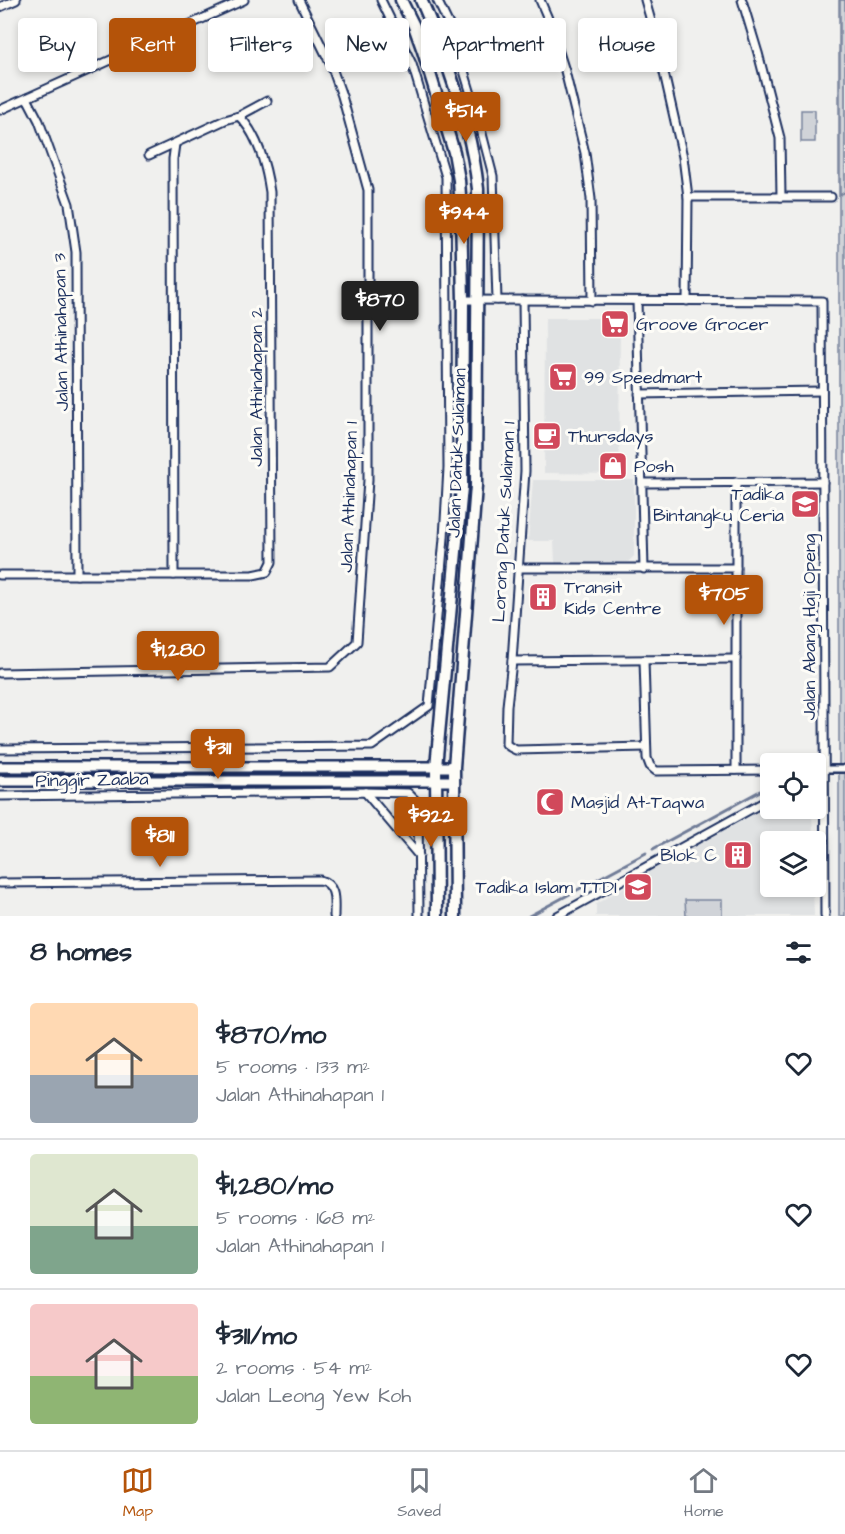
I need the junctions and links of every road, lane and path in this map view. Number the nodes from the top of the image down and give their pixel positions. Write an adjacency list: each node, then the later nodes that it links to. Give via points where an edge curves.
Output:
1 (16, 0): 11 (street)
2 (244, 0): 15 (street)
3 (299, 0): 48 (street, Jalan Athinahapan 1, via 331,65 368,190 368,480 357,642 330,667)
4 (381, 0): 37 (street, Jalan Datuk Sulaiman, via 412,64 446,177 448,468)
5 (401, 0): 17 (main road, Jalan Datuk Sulaiman, via 414,26)
6 (421, 0): 12 (main road, Jalan Datuk Sulaiman)
7 (437, 0): 27 (street, via 452,31 493,176)
8 (540, 0): 29 (street, via 565,71 585,153 591,199)
9 (645, 0): 22 (street, via 683,157)
10 (742, 0): 23 (street, via 780,138)
11 (0, 7)
12 (428, 18)
13 (449, 72): 17 (main road, via 454,106 450,108)
14 (449, 72): 26 (main road, Jalan Datuk Sulaiman, via 463,111 476,171)
15 (27, 98): 18 (street); 42 (street, Jalan Athinahapan 3, via 69,204 76,252)
16 (267, 101): 19 (street)
17 (439, 101): 25 (main road, Jalan Datuk Sulaiman, via 459,180)
18 (0, 110)
19 (239, 116): 20 (street); 44 (street, Jalan Athinahapan 2, via 258,145 270,192 272,562 267,572 253,575)
20 (175, 144): 21 (street); 44 (street)
21 (149, 155)
22 (688, 197): 23 (street); 31 (street)
23 (781, 197): 24 (street)
24 (831, 197)
25 (463, 300): 26 (street); 38 (main road, Jalan Datuk Sulaiman)
26 (478, 300): 27 (street); 54 (main road, Jalan Datuk Sulaiman, via 476,486)
27 (497, 300): 28 (street)
28 (523, 300): 29 (street); 39 (street, Lorong Datuk Sulaiman 1, via 525,471)
29 (592, 301): 30 (street)
30 (637, 301): 31 (street); 33 (street)
31 (687, 301): 32 (street, Jalan Abang Haji Openg, via 822,301)
32 (822, 391): 33 (street); 35 (street, Jalan Abang Haji Openg)
33 (639, 394): 36 (street)
34 (736, 482): 35 (street); 36 (street); 40 (street)
35 (823, 482): 51 (street, Jalan Abang Haji Openg)
36 (642, 483): 41 (street)
37 (444, 538): 38 (street, Jalan Datuk Sulaiman); 50 (street, Jalan Datuk Sulaiman, via 429,706 372,746)
38 (458, 539): 53 (main road, Jalan Datuk Sulaiman)
39 (517, 568): 41 (street); 47 (street, Lorong Datuk Sulaiman 1)
40 (736, 568): 41 (street); 45 (street)
41 (644, 569)
42 (77, 574): 43 (street, Jalan Athinahapan 2); 44 (street, Jalan Athinahapan 2)
43 (0, 575)
44 (174, 575)
45 (736, 659): 46 (street); 57 (street)
46 (644, 660): 47 (street); 49 (street)
47 (512, 661): 49 (street, Lorong Datuk Sulaiman 1, via 506,744 516,750)
48 (0, 673)
49 (646, 747): 57 (street, via 647,758 656,771)
50 (0, 749)
51 (824, 753)
52 (0, 767): 53 (street)
53 (436, 767): 54 (street); 59 (main road, Jalan Datuk Sulaiman)
54 (454, 767): 61 (main road, Jalan Datuk Sulaiman)
55 (845, 768): 56 (street)
56 (826, 769)
57 (736, 770): 58 (street)
58 (760, 770)
59 (436, 780): 60 (street); 61 (street); 70 (main road, Jalan Datuk Sulaiman)
60 (0, 781)
61 (453, 781): 71 (main road, Jalan Datuk Sulaiman)
62 (365, 792): 63 (street, Pinggir Zaaba); 66 (street); 66 (street, Pinggir Zaaba, via 408,793 418,803)
63 (0, 796)
64 (760, 804): 72 (street)
65 (824, 819): 73 (street, Jalan Abang Haji Openg)
66 (419, 856): 69 (street, Pinggir Zaaba)
67 (0, 883): 68 (street, via 320,880 332,887)
68 (334, 916)
69 (419, 916)
70 (437, 916)
71 (455, 916)
72 (557, 916)
73 (825, 916)

